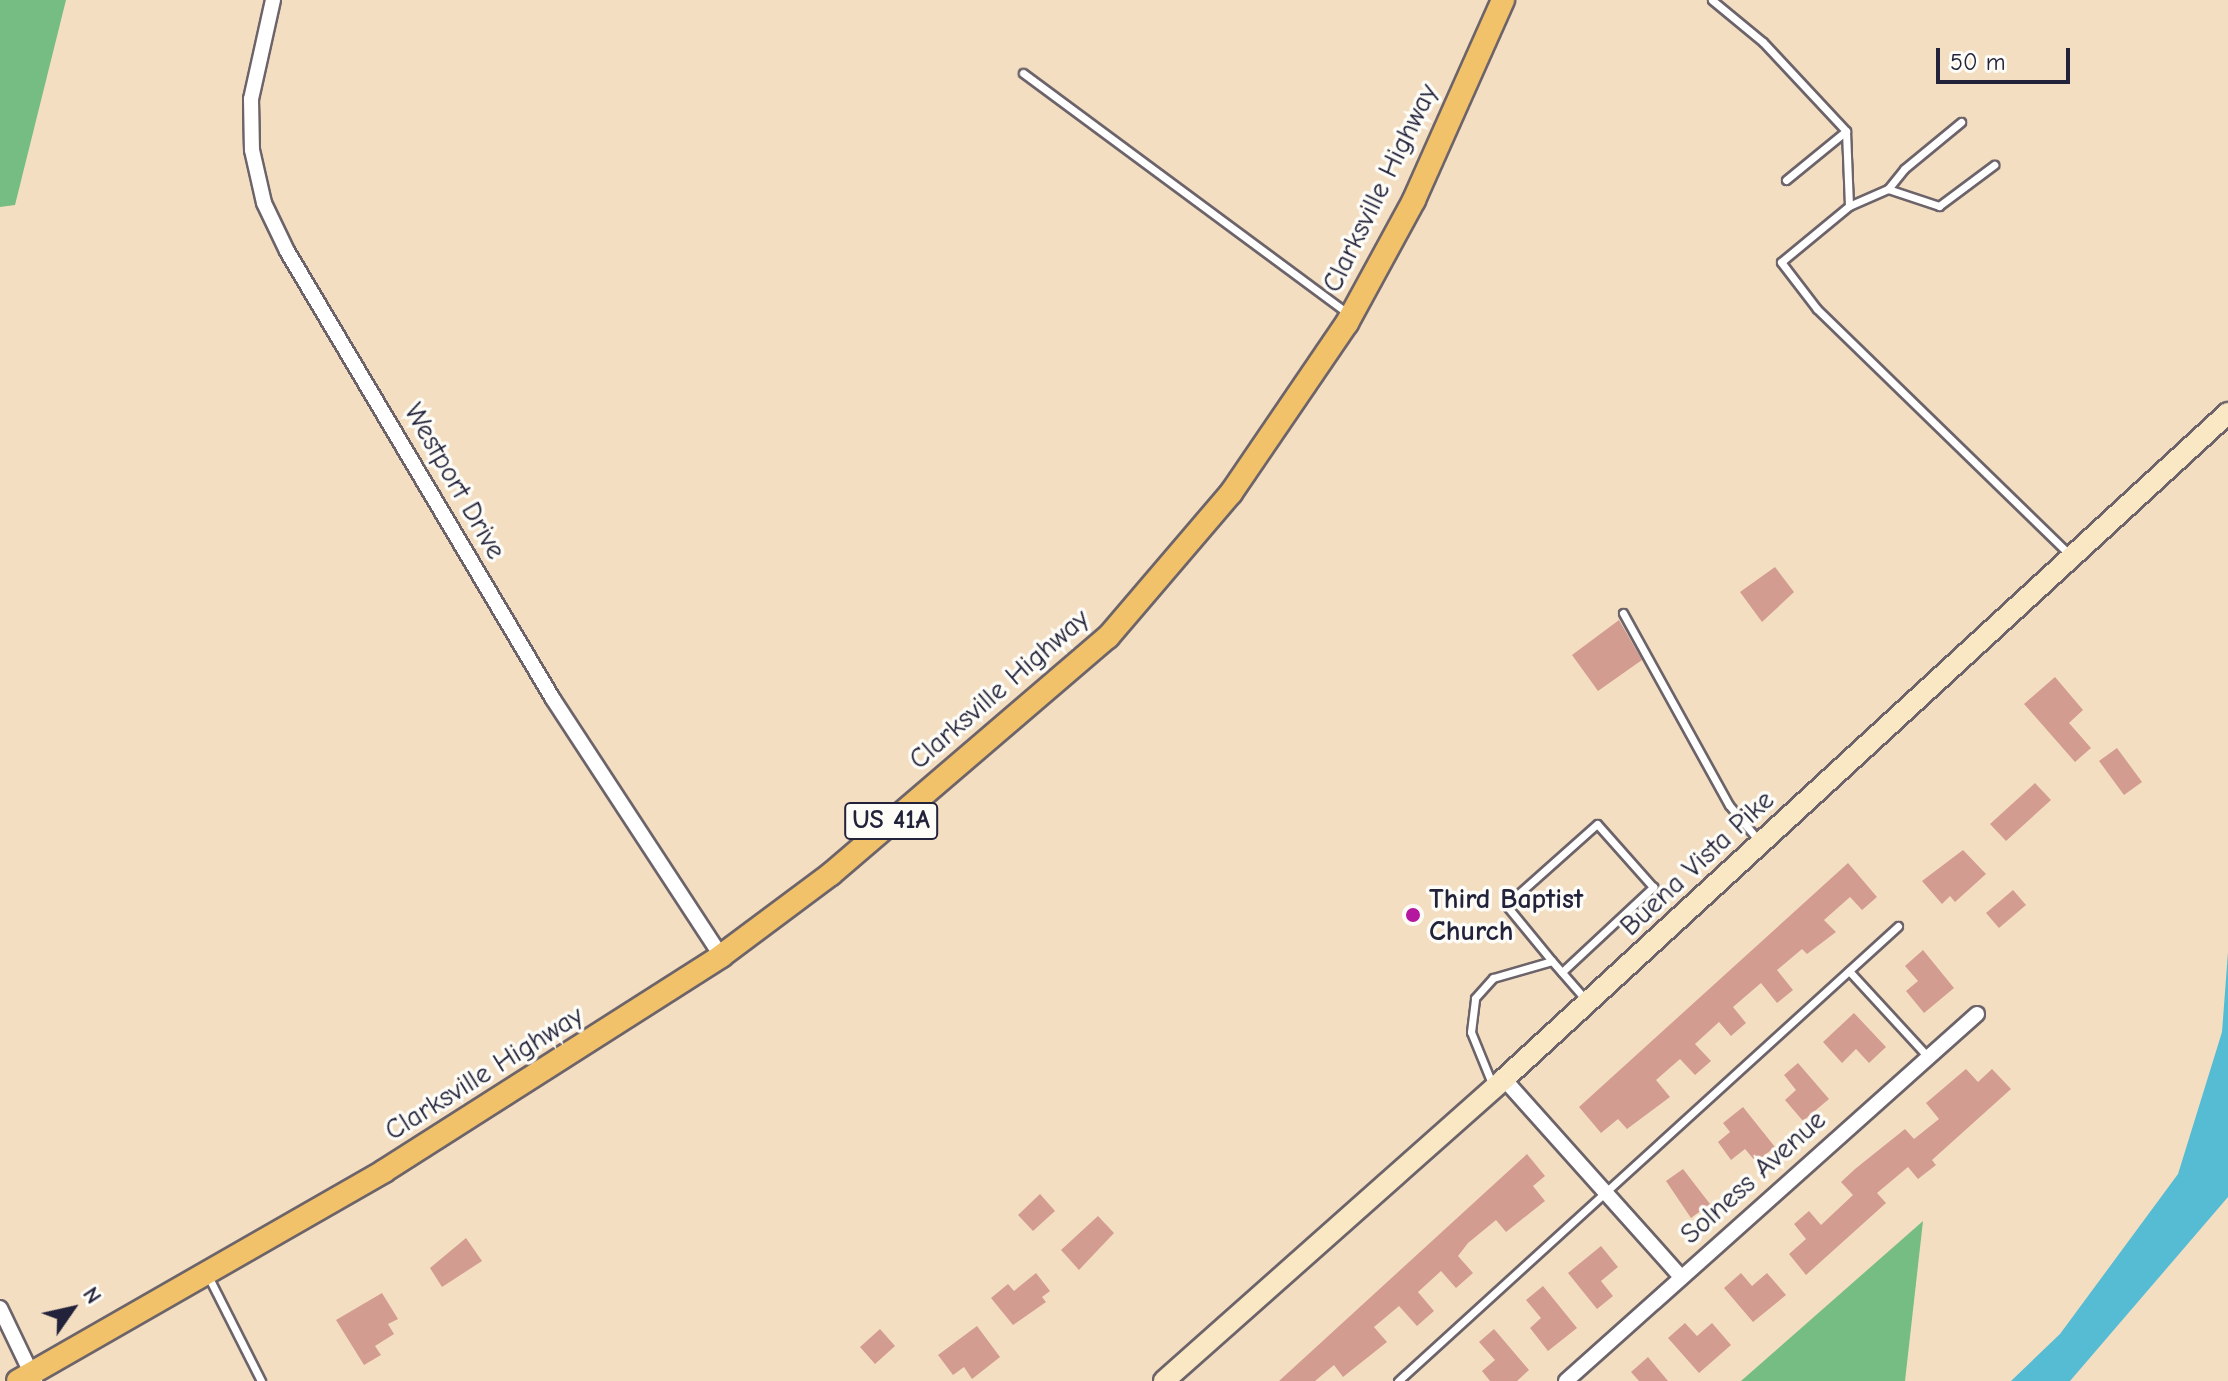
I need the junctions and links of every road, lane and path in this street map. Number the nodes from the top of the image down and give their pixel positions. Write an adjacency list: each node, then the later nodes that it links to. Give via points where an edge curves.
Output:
1 (273, 0): 17 (street, Westport Drive, via 251,99 252,150 264,203 287,251 553,699)
2 (1503, 0): 11 (main road, Clarksville Highway / US 41A, via 1414,200)
3 (1712, 0): 6 (lane, via 1763,42)
4 (1023, 73): 11 (lane)
5 (1961, 122): 9 (lane)
6 (1846, 131): 8 (lane); 10 (lane)
7 (1994, 165): 9 (lane, via 1939,206)
8 (1786, 180)
9 (1888, 189): 10 (lane)
10 (1849, 206): 13 (lane, via 1781,262 1817,309)
11 (1351, 316): 17 (main road, Clarksville Highway / US 41A, via 1231,493 1108,637 831,874)
12 (2228, 413): 13 (main road, Buena Vista Pike)
13 (2072, 556): 15 (main road, Buena Vista Pike)
14 (1623, 613): 15 (lane, via 1729,805)
15 (1761, 843): 21 (main road, Buena Vista Pike)
16 (1898, 926): 19 (lane)
17 (721, 956): 26 (main road, Clarksville Highway / US 41A, via 384,1171)
18 (1552, 961): 20 (lane); 20 (lane, via 1506,905 1597,824 1653,887); 24 (lane, via 1493,978 1475,998 1471,1032)
19 (1849, 971): 23 (lane); 25 (lane)
20 (1562, 972): 21 (lane)
21 (1588, 1002): 24 (main road, Buena Vista Pike)
22 (1977, 1014): 23 (street, Solness Avenue)
23 (1928, 1057): 27 (street, Solness Avenue)
24 (1499, 1084): 25 (street); 31 (main road, Buena Vista Pike)
25 (1606, 1193): 27 (street); 32 (lane)
26 (207, 1274): 29 (main road, Clarksville Highway / US 41A); 30 (lane)
27 (1680, 1276): 33 (street, Solness Avenue)
28 (0, 1308): 29 (street)
29 (29, 1379)
30 (261, 1381)
31 (1164, 1381)
32 (1398, 1381)
33 (1566, 1381)

